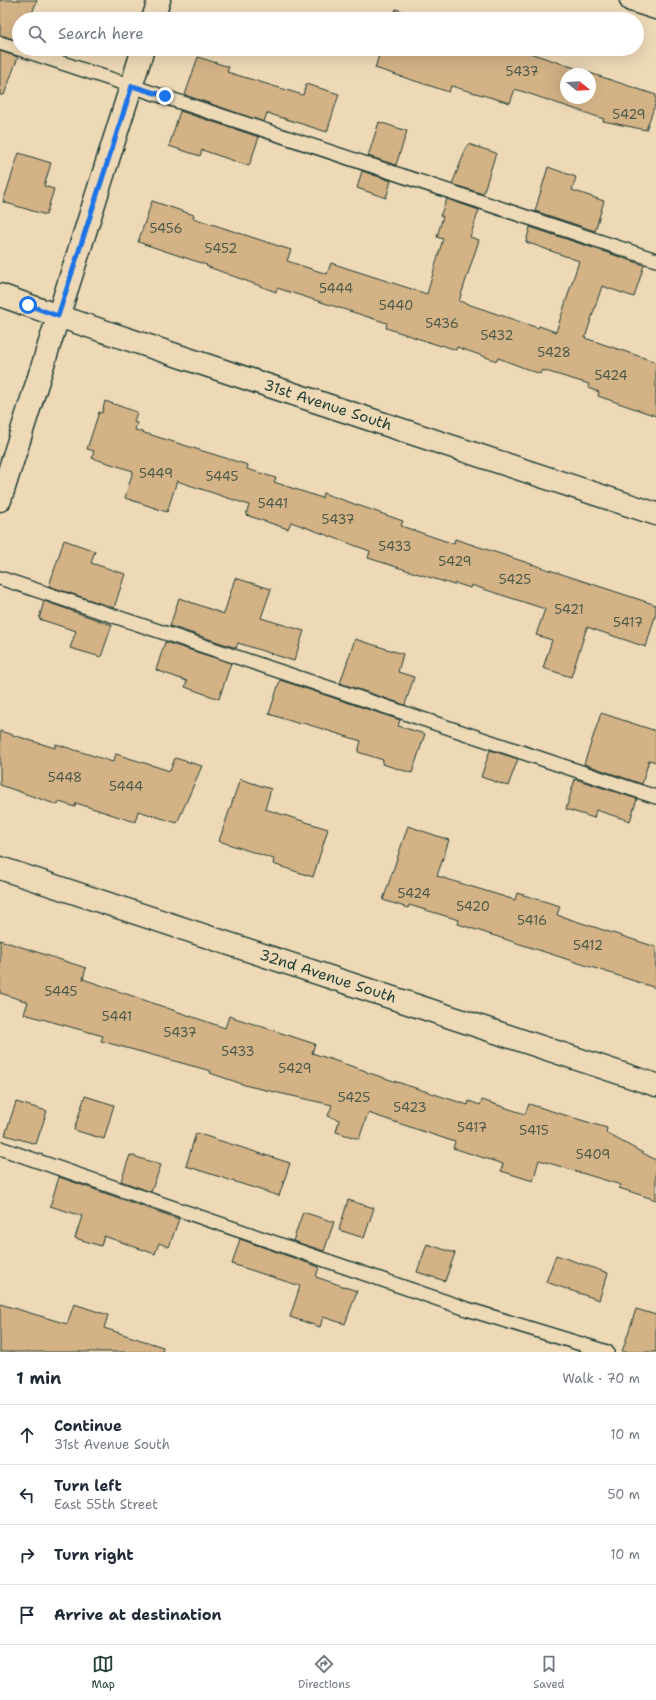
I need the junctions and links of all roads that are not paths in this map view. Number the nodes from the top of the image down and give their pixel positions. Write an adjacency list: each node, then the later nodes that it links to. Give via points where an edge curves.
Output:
1 (159, 0): 4 (street)
2 (631, 0): 3 (street)
3 (656, 8)
4 (155, 12)
5 (0, 42): 6 (lane)
6 (12, 46)
7 (40, 56): 9 (lane)
8 (141, 56): 9 (street)
9 (132, 86): 10 (lane); 12 (street)
10 (656, 260)
11 (0, 295): 12 (street, 31st Avenue South)
12 (58, 316): 13 (street); 14 (street, 31st Avenue South)
13 (0, 500)
14 (656, 514)
15 (0, 578): 16 (lane)
16 (656, 797)
17 (0, 868): 18 (street, 32nd Avenue South)
18 (656, 1085)
19 (0, 1148): 20 (lane, via 467,1309)
20 (607, 1352)

